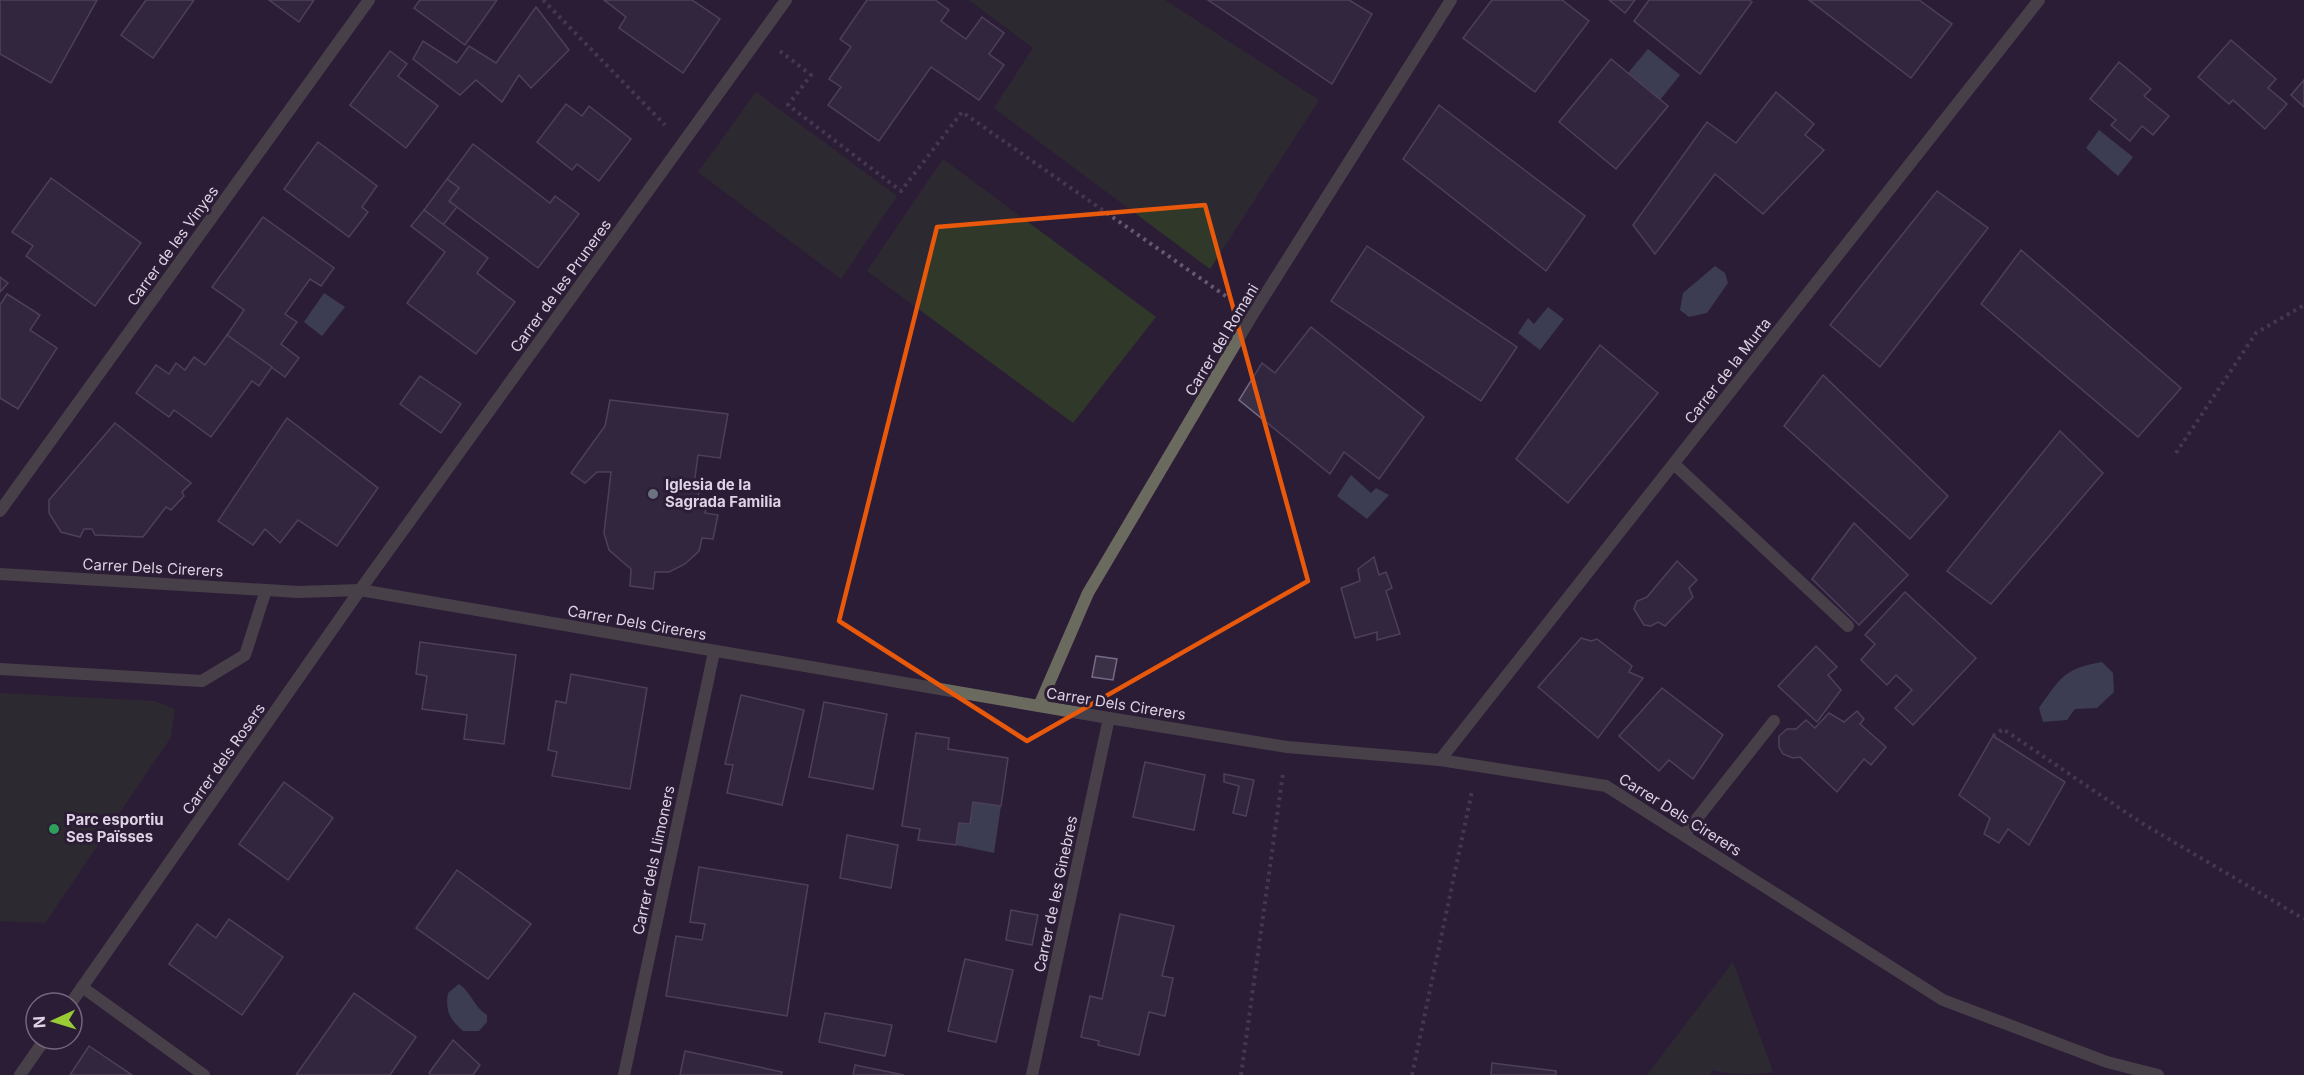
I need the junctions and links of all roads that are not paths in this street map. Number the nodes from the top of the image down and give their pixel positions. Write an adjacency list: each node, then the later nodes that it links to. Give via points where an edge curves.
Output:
1 (369, 0): 6 (street, Carrer de les Vinyes)
2 (786, 0): 9 (street, Carrer de les Pruneres)
3 (1451, 0): 13 (street, Carrer del Romani, via 1253,314 1088,593)
4 (2039, 0): 5 (street, Carrer de la Murta)
5 (1674, 464): 10 (street); 16 (street, Carrer de la Murta)
6 (0, 511)
7 (0, 574): 8 (street, Carrer Dels Cirerers)
8 (266, 590): 9 (street, Carrer Dels Cirerers); 12 (street, via 245,655 202,681)
9 (360, 590): 11 (street, Carrer Dels Cirerers); 18 (street, Carrer dels Rosers)
10 (1848, 626)
11 (714, 652): 13 (street, Carrer Dels Cirerers); 23 (street, Carrer dels Llimoners)
12 (0, 669)
13 (1039, 706): 14 (street, Carrer Dels Cirerers)
14 (1109, 718): 16 (street, Carrer Dels Cirerers, via 1287,747); 24 (street, Carrer de les Ginebres)
15 (1774, 720): 17 (street)
16 (1440, 760): 17 (street, Carrer Dels Cirerers, via 1606,786)
17 (1684, 835): 25 (street, Carrer Dels Cirerers, via 1943,1000 2107,1062)
18 (82, 987): 19 (street, Carrer dels Rosers); 22 (street)
19 (79, 991)
20 (37, 1051): 21 (street)
21 (20, 1075)
22 (204, 1075)
23 (624, 1075)
24 (1032, 1075)
25 (2158, 1075)

